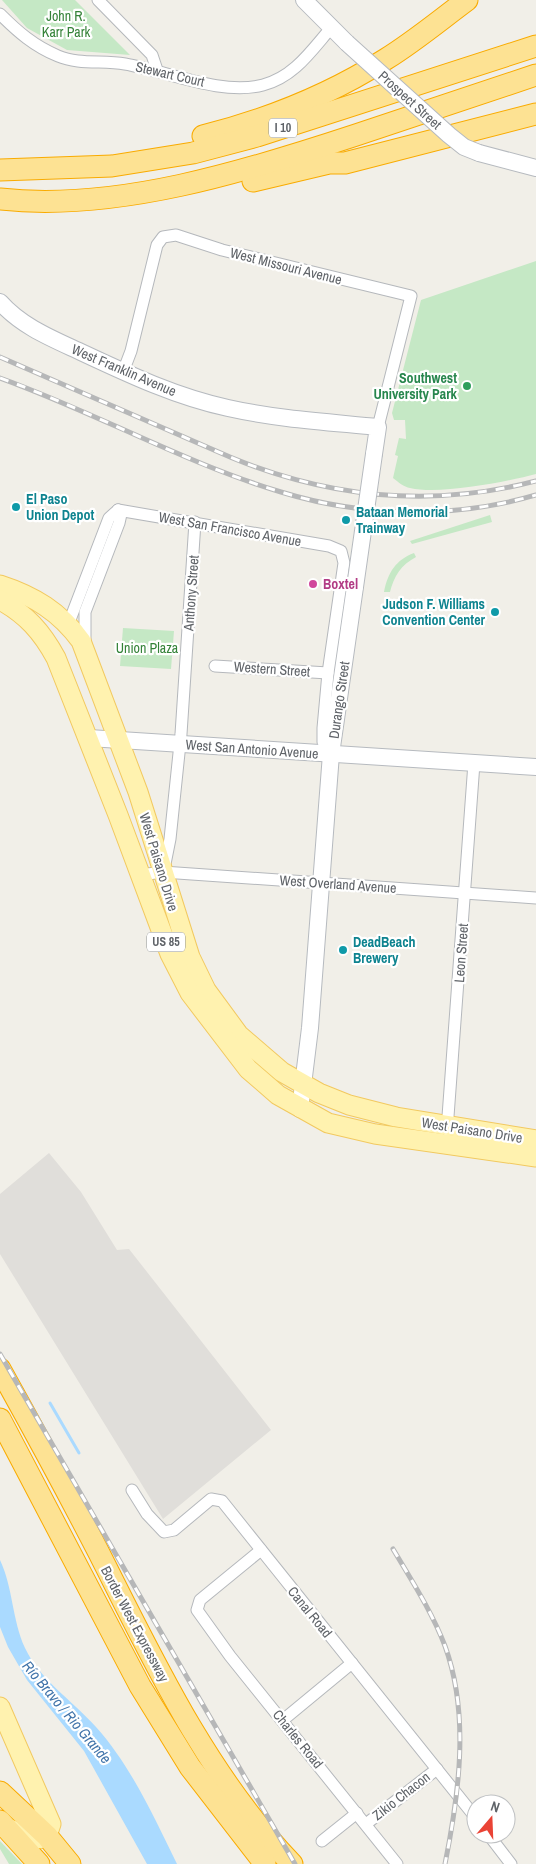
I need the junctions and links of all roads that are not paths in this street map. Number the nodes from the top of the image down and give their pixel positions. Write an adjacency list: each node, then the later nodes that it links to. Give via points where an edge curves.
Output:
1 (98, 0): 7 (street, via 152,56)
2 (304, 0): 5 (street, Prospect Street)
3 (467, 0): 11 (highway, via 418,38 368,70 280,110 210,134 152,148)
4 (0, 14): 7 (street, Stewart Court, via 24,38 59,57)
5 (331, 28): 7 (street, Stewart Court, via 302,62 263,85 224,87); 12 (street, Prospect Street, bridge, via 464,147)
6 (536, 46): 11 (highway, I 10, via 257,136 193,153 112,166)
7 (157, 70)
8 (536, 75): 14 (highway, I 10, via 267,165)
9 (536, 114): 14 (highway, via 345,163 329,163 202,189)
10 (0, 164): 11 (highway)
11 (23, 167): 13 (highway, I 10)
12 (536, 168)
13 (0, 170)
14 (171, 187): 15 (highway, I 10, via 103,197)
15 (9, 200)
16 (411, 296): 18 (street, West Missouri Avenue, via 222,250 176,235 163,237 157,245 131,352); 19 (street, Durango Street)
17 (0, 302): 18 (street, West Franklin Avenue, via 17,319 39,332)
18 (122, 372): 19 (street, West Franklin Avenue, via 174,393 226,408)
19 (378, 427): 32 (street, Durango Street, bridge)
20 (118, 510): 21 (street, West San Francisco Avenue); 24 (street, via 109,518); 25 (street, via 121,514 119,523 85,612)
21 (195, 522): 27 (street, West San Francisco Avenue, via 329,546 341,551 344,563); 31 (street, Anthony Street)
22 (0, 585): 24 (main road, West Paisano Drive / US 85, via 39,601)
23 (0, 600): 28 (main road, West Paisano Drive / US 85, via 28,618 39,630)
24 (68, 625): 25 (main road, West Paisano Drive / US 85); 28 (main road)
25 (86, 652): 30 (main road, West Paisano Drive / US 85)
26 (215, 666): 27 (street, Western Street)
27 (328, 673): 32 (street, via 323,738)
28 (63, 674): 29 (main road, West Paisano Drive / US 85)
29 (89, 738): 30 (street, West San Antonio Avenue); 36 (main road, West Paisano Drive / US 85)
30 (118, 740): 31 (street, West San Antonio Avenue); 35 (main road, West Paisano Drive / US 85)
31 (180, 744): 32 (street, West San Antonio Avenue); 35 (street, Anthony Street, via 170,840)
32 (331, 754): 33 (street, West San Antonio Avenue); 37 (street, Durango Street)
33 (474, 763): 34 (street, West San Antonio Avenue); 38 (street, Leon Street)
34 (536, 767)
35 (163, 872): 36 (street, West Overland Avenue); 37 (street, West Overland Avenue); 40 (main road, West Paisano Drive / US 85, via 190,957 216,1005 254,1049)
36 (140, 875): 41 (main road, West Paisano Drive / US 85, via 170,954 194,999 248,1069)
37 (321, 883): 38 (street, West Overland Avenue); 40 (street, Durango Street)
38 (465, 893): 39 (street, West Overland Avenue); 42 (street, Leon Street)
39 (536, 898)
40 (304, 1085): 41 (street, Durango Street); 42 (main road, West Paisano Drive / US 85, via 334,1100)
41 (300, 1109): 42 (main road, West Paisano Drive / US 85, via 328,1123 358,1131)
42 (447, 1134): 43 (main road, West Paisano Drive / US 85); 44 (main road, West Paisano Drive / US 85)
43 (536, 1140)
44 (536, 1157)
45 (0, 1369): 64 (highway, Border West Expressway, via 192,1730 241,1803)
46 (0, 1419): 63 (highway, Border West Expressway, via 140,1686 190,1767)
47 (132, 1490): 48 (street, Canal Road, via 147,1514 164,1532 174,1530 211,1499 219,1500)
48 (261, 1550): 49 (street, Canal Road); 51 (street, Charles Road, via 196,1606 198,1613)
49 (352, 1663): 51 (street); 52 (street, Canal Road)
50 (0, 1708): 58 (main road, via 49,1817 51,1829)
51 (282, 1720): 55 (street, Charles Road)
52 (437, 1769): 54 (street, Canal Road); 57 (street, Zikio Chacon)
53 (0, 1792): 58 (highway)
54 (466, 1805)
55 (357, 1813): 57 (street, Charles Road); 59 (street)
56 (3, 1824): 58 (main road, via 35,1840); 61 (highway)
57 (366, 1824): 65 (street, Charles Road)
58 (47, 1836): 62 (highway)
59 (322, 1841)
60 (496, 1844): 66 (street)
61 (38, 1864)
62 (70, 1864)
63 (265, 1864)
64 (292, 1864)
65 (398, 1864)
66 (511, 1864)

